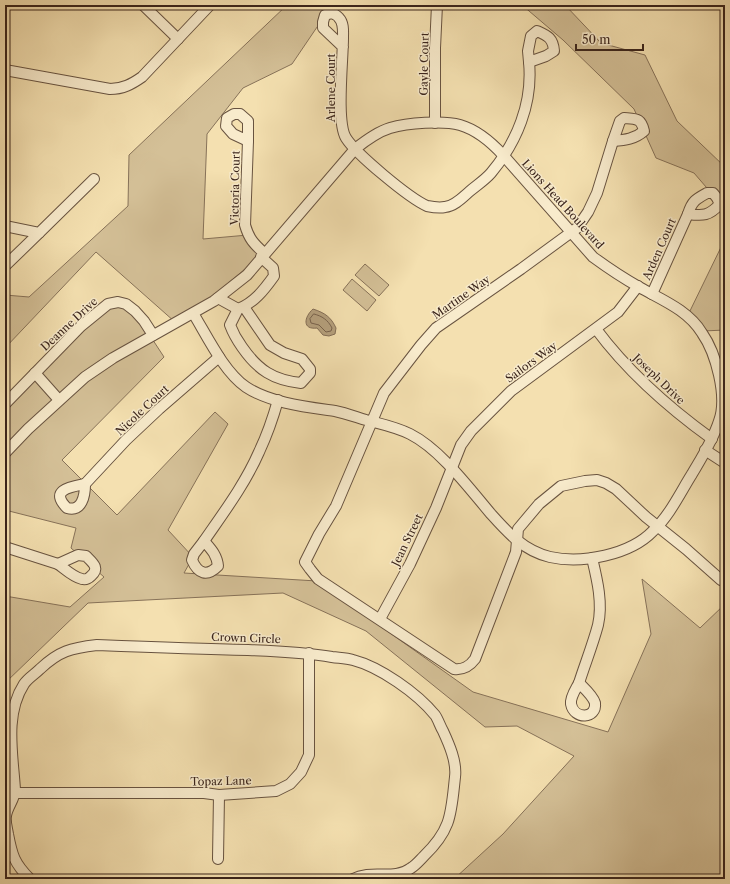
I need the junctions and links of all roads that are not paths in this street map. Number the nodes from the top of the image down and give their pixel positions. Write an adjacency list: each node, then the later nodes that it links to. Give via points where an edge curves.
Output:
1 (143, 5): 4 (street)
2 (210, 5): 4 (street)
3 (437, 5): 8 (street, Gayle Court)
4 (178, 39): 7 (street, via 142,77 118,89)
5 (343, 48): 11 (street, Arlene Court, via 343,130)
6 (529, 62): 12 (street, via 526,110 515,138)
7 (5, 70)
8 (435, 123): 11 (street, Lions Head Boulevard, via 406,124 389,128); 12 (street, Lions Head Boulevard, via 460,125 478,133)
9 (248, 140): 18 (street, Victoria Court, via 245,225 248,235)
10 (613, 141): 16 (street, Martine Way, via 597,193 588,212)
11 (356, 149): 12 (street, Arlene Court, via 417,200 429,206 444,208 453,205 490,174); 18 (street, Lions Head Boulevard)
12 (503, 155): 16 (street, Lions Head Boulevard)
13 (94, 179): 17 (street)
14 (688, 214): 21 (street, Arden Court)
15 (5, 226): 17 (street)
16 (571, 232): 20 (street, Lions Head Boulevard, via 593,257); 33 (street, Martine Way, via 436,328 384,393)
17 (39, 233): 19 (street)
18 (263, 255): 22 (street, Lions Head Boulevard, via 247,275); 23 (street, Victoria Court, via 273,268 274,276 249,305)
19 (5, 266)
20 (638, 286): 21 (street, Lions Head Boulevard); 25 (street, Sailors Way, via 618,312)
21 (652, 294): 29 (street, Lions Head Boulevard, via 693,321 710,347)
22 (218, 298): 23 (street); 24 (street, Lions Head Boulevard)
23 (241, 308): 23 (street, via 270,345 308,364 310,373 301,383 278,378 259,369 249,357 233,334 230,325)
24 (193, 313): 26 (street, Lions Head Boulevard); 27 (street, Lions Head Boulevard)
25 (596, 329): 34 (street, Joseph Drive, via 660,399); 38 (street, Sailors Way, via 511,391 471,431 461,445)
26 (153, 335): 28 (street, Deanne Drive, via 144,321 126,304 108,304 81,326); 30 (street, Lions Head Boulevard, via 85,377)
27 (218, 357): 31 (street, Lions Head Boulevard, via 246,387); 39 (street, Nicole Court, via 126,440)
28 (35, 373): 30 (street); 32 (street, Deanne Drive)
29 (722, 379): 34 (street, Lions Head Boulevard, via 720,418)
30 (59, 400): 36 (street, Lions Head Boulevard)
31 (278, 400): 33 (street, Lions Head Boulevard); 41 (street, via 259,452 239,490)
32 (5, 404)
33 (372, 421): 38 (street, Lions Head Boulevard, via 410,434 428,444); 47 (street, Martine Way, via 336,506 305,562 318,579)
34 (712, 439): 35 (street, Lions Head Boulevard)
35 (705, 450): 37 (street); 40 (street, Lions Head Boulevard, via 672,508)
36 (5, 453)
37 (725, 462)
38 (451, 468): 42 (street, Lions Head Boulevard); 47 (street, Jean Street, via 410,564)
39 (85, 484)
40 (658, 526): 42 (street, via 616,489 597,480 585,481 561,486 539,504 518,529); 44 (street, Lions Head Boulevard, via 651,534 619,552); 46 (street, via 721,580)
41 (204, 541)
42 (517, 541): 44 (street, Lions Head Boulevard, via 539,554 552,557); 47 (street, via 516,552 475,659 462,670 454,669)
43 (5, 547): 45 (street)
44 (592, 558): 49 (street, via 598,586 598,624)
45 (58, 564)
46 (725, 580)
47 (380, 619)
48 (309, 653): 50 (street, Crown Circle, via 97,646 80,647 51,658 25,682 13,709 11,757); 51 (street, Topaz Lane, via 309,755 301,772 290,784 276,791); 54 (street, Crown Circle, via 353,660 404,686 435,716 452,752 456,773 452,805 448,824 434,847 410,869 395,875 367,874)
49 (579, 683)
50 (15, 793): 51 (street, Topaz Lane); 53 (street, Crown Circle, via 6,816 6,827 12,856 21,871)
51 (219, 795): 52 (street)
52 (218, 859)
53 (30, 879)
54 (353, 879)

